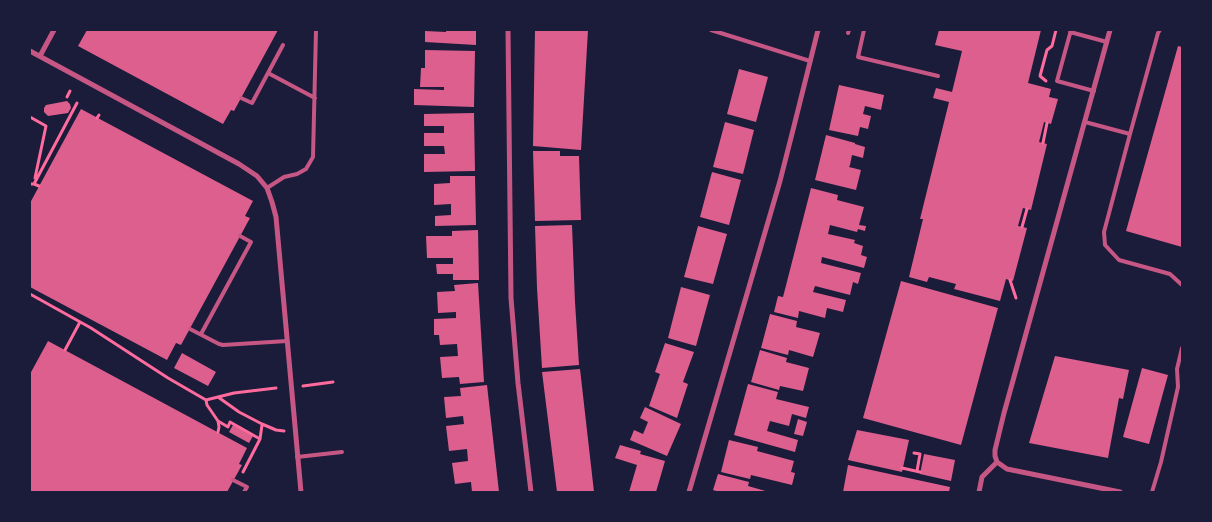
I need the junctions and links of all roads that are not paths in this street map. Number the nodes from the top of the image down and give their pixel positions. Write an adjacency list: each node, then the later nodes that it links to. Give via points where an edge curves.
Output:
1 (54, 30): 13 (street)
2 (316, 30): 19 (lane)
3 (508, 30): 36 (street, via 511,298)
4 (711, 30): 14 (lane)
5 (818, 30): 14 (street)
6 (864, 30): 16 (lane, via 858,57)
7 (1110, 30): 10 (street)
8 (1160, 30): 21 (lane)
9 (1070, 31): 10 (lane); 17 (lane, via 1057,80)
10 (1107, 42): 17 (street)
11 (283, 45): 15 (lane)
12 (30, 51): 13 (street)
13 (40, 56): 22 (street, via 239,164 257,176)
14 (810, 62): 37 (street, via 780,181)
15 (268, 73): 18 (lane, via 252,103); 19 (lane)
16 (938, 76)
17 (1094, 91): 20 (street)
18 (241, 98)
19 (315, 98): 22 (lane, via 310,164 302,172 284,177)
20 (1085, 122): 21 (lane); 32 (street, via 1004,413 995,450)
21 (1130, 134): 24 (lane, via 1104,232 1105,245 1120,260 1170,274)
22 (267, 188): 27 (street, via 276,217)
23 (240, 236): 26 (lane, via 251,242)
24 (1182, 284)
25 (190, 328): 26 (lane)
26 (200, 334): 27 (lane, via 223,345)
27 (287, 341): 31 (street)
28 (1182, 348): 29 (lane, via 1177,369)
29 (1180, 388): 40 (lane)
30 (342, 452): 31 (lane)
31 (297, 457): 35 (street)
32 (997, 462): 38 (street, via 982,477); 39 (street, via 1015,472)
33 (236, 481): 34 (lane, via 247,488)
34 (244, 492)
35 (300, 492)
36 (531, 492)
37 (689, 492)
38 (979, 492)
39 (1120, 492)
40 (1152, 492)

